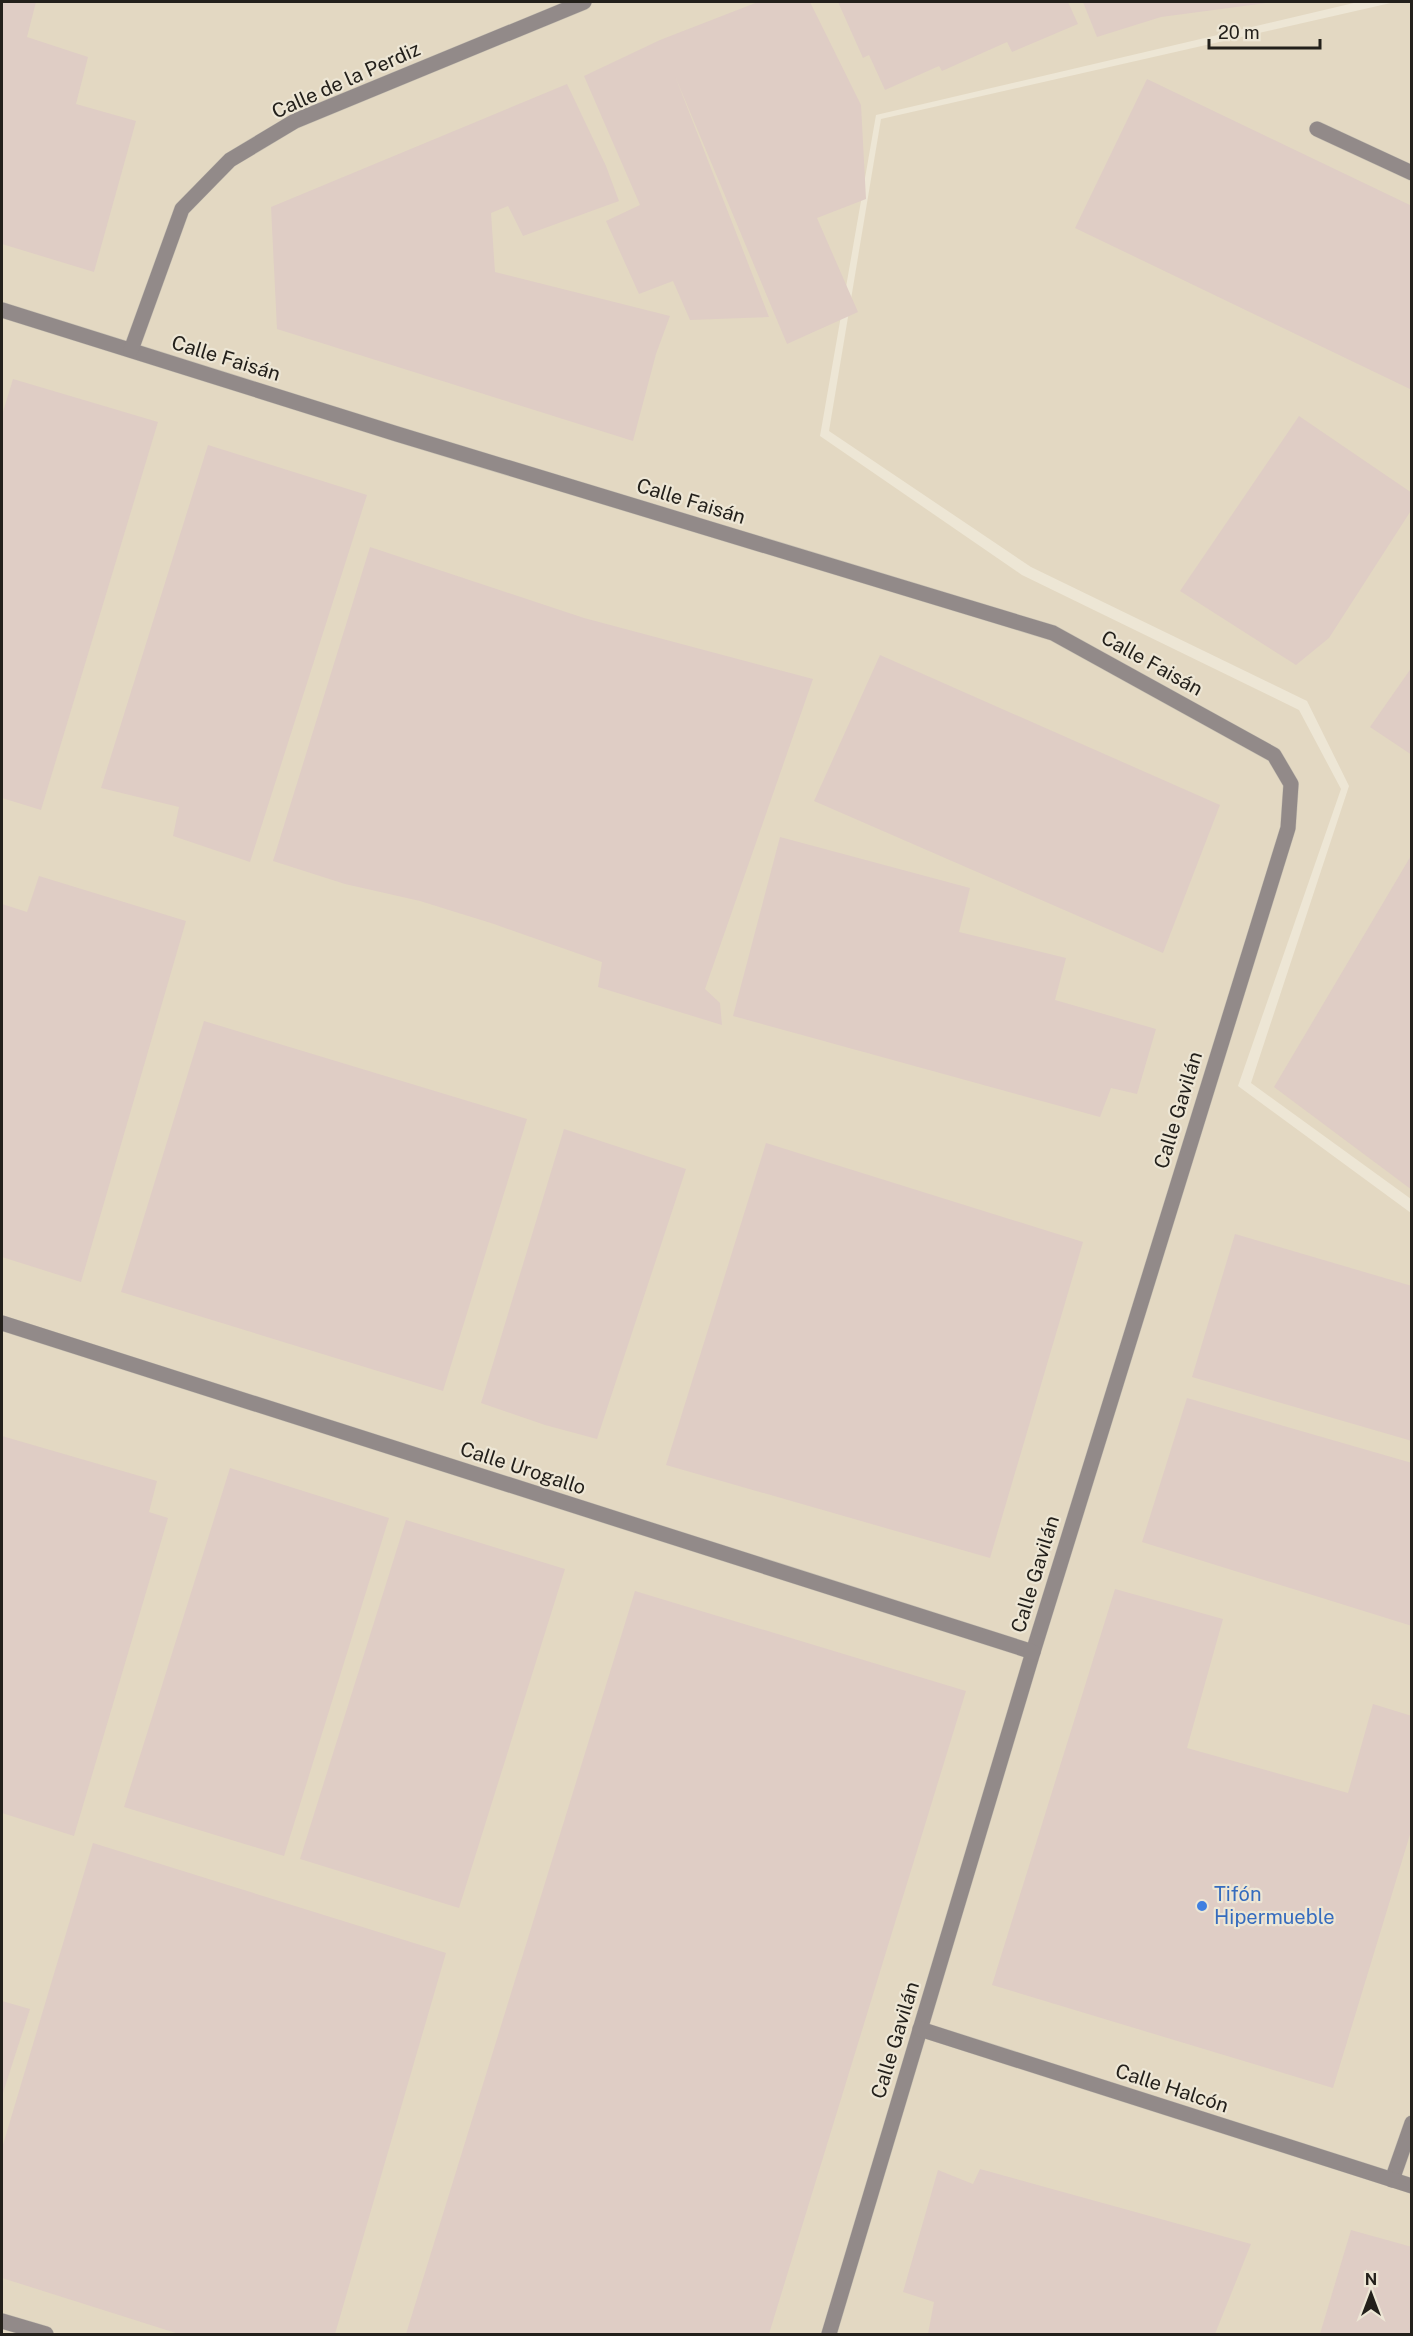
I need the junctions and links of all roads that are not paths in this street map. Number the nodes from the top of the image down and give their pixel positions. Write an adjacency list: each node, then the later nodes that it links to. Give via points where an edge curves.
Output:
1 (584, 2): 5 (street, Calle de la Perdiz, via 296,121 230,160 182,209)
2 (1317, 129): 3 (street)
3 (1412, 173)
4 (2, 310): 5 (street, Calle Faisán)
5 (132, 350): 6 (street, Calle Faisán, via 1053,633 1274,755 1291,784)
6 (1287, 828): 8 (street, Calle Gavilán)
7 (2, 1323): 8 (street, Calle Urogallo)
8 (1032, 1652): 9 (street, Calle Gavilán)
9 (920, 2029): 11 (street, Calle Halcón); 15 (street, Calle Gavilán)
10 (1412, 2123): 11 (street)
11 (1392, 2180): 12 (street, Calle Halcón)
12 (1412, 2186)
13 (2, 2321): 14 (street)
14 (46, 2334)
15 (829, 2334)

